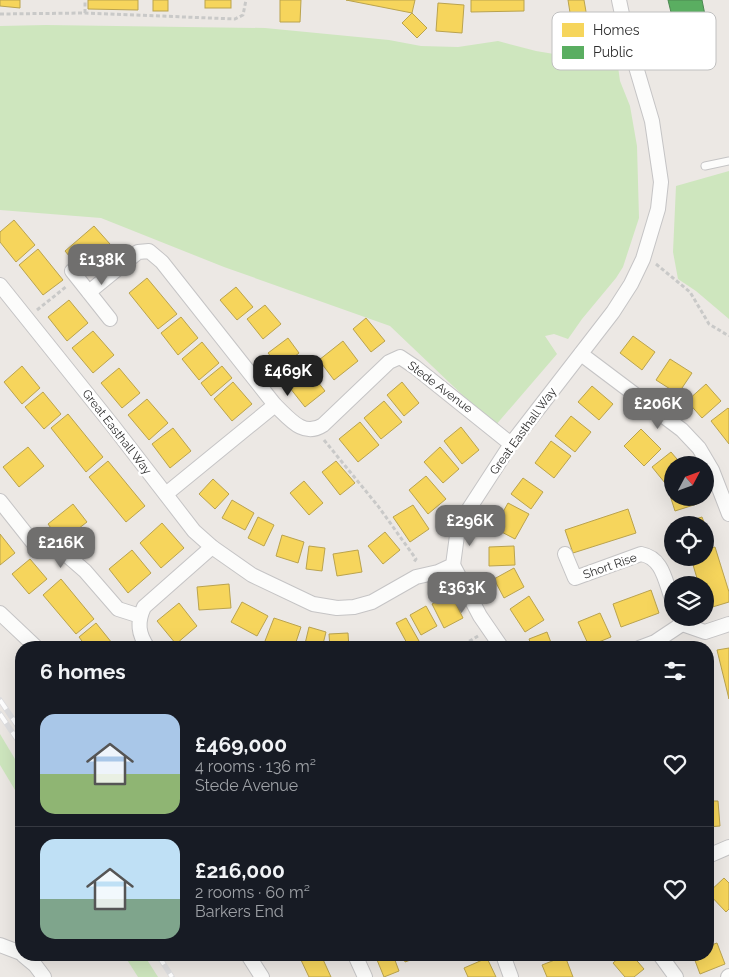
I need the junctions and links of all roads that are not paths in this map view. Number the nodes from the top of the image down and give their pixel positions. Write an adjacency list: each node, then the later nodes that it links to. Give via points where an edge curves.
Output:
1 (637, 70): 8 (street, Great Easthall Way, via 652,121 660,182 658,209 643,259 631,284)
2 (729, 161): 3 (lane)
3 (705, 166)
4 (74, 274): 6 (street)
5 (0, 285): 11 (street, Great Easthall Way, via 31,314)
6 (89, 292): 7 (street); 9 (street, via 138,252 148,251 162,262)
7 (110, 319)
8 (581, 354): 10 (street, Great Easthall Way); 13 (street, via 682,430 699,448 712,470)
9 (275, 405): 10 (street, Stede Avenue, via 293,422 305,429 316,430 390,362 400,357); 11 (street)
10 (511, 444): 16 (street, Great Easthall Way, via 458,528)
11 (166, 494): 14 (street, Great Easthall Way, via 194,531)
12 (0, 501): 19 (street, via 38,549 62,551 118,609)
13 (729, 514)
14 (212, 547): 16 (street, Great Easthall Way, via 269,585 313,604 337,608 372,602 416,577); 19 (street, via 149,602)
15 (565, 554): 17 (street, Short Rise, via 575,578 641,554 651,556 658,563)
16 (453, 565): 25 (street)
17 (664, 578)
18 (0, 613): 23 (street)
19 (140, 616): 24 (street, via 138,628)
20 (729, 624): 22 (street, via 705,632)
21 (675, 626): 26 (street)
22 (692, 626)
23 (30, 641)
24 (143, 641)
25 (497, 641)
26 (656, 641)
27 (729, 847): 28 (street)
28 (714, 853)
29 (0, 945): 30 (street)
30 (15, 951)
31 (30, 961): 36 (street)
32 (252, 961): 37 (street)
33 (358, 961): 38 (street)
34 (505, 961): 39 (street)
35 (664, 961): 40 (street)
36 (44, 977)
37 (262, 977)
38 (365, 977)
39 (511, 977)
40 (676, 977)

